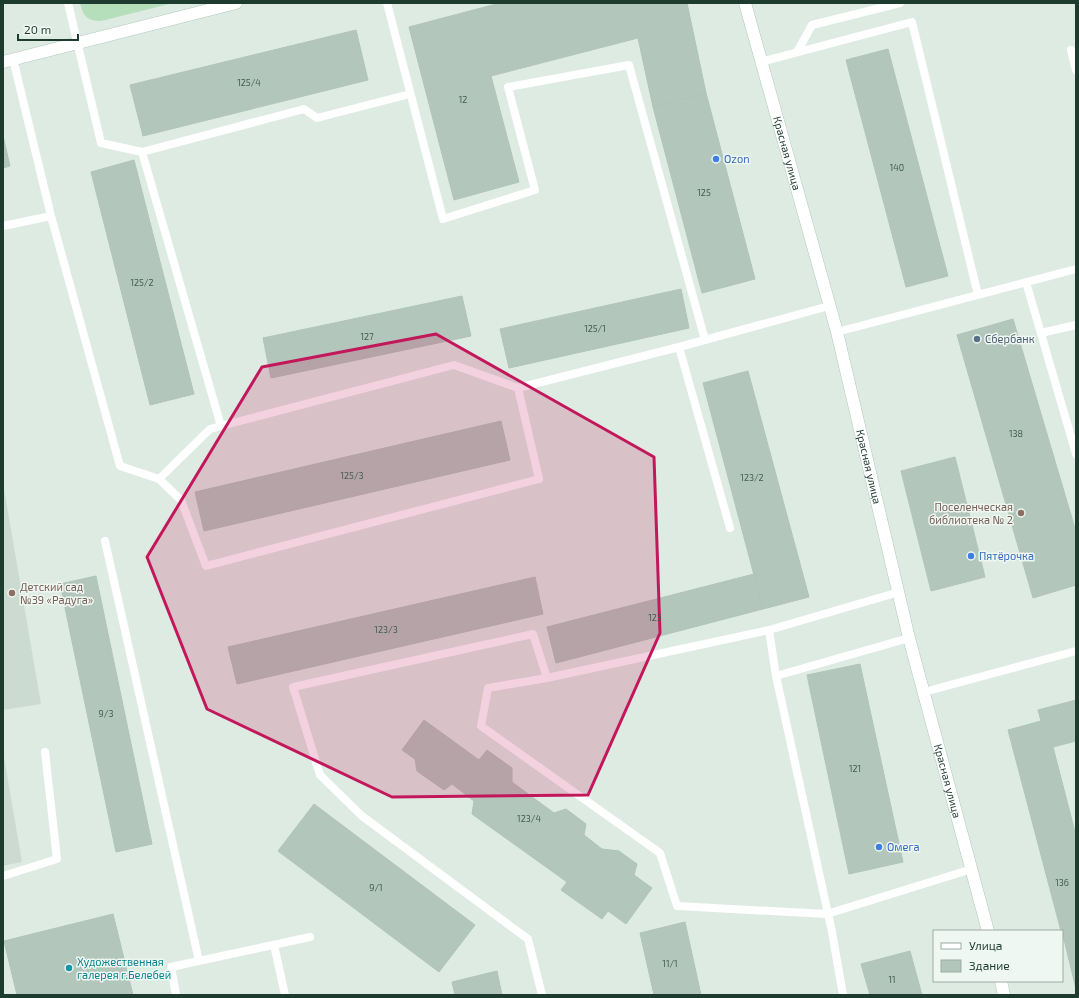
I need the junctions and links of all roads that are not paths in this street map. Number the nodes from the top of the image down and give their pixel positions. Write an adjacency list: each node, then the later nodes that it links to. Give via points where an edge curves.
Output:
1 (68, 3): 6 (lane)
2 (236, 3): 6 (street)
3 (387, 3): 12 (lane)
4 (745, 3): 10 (street, Красная улица)
5 (900, 3): 8 (lane, via 812,25)
6 (78, 43): 9 (street); 13 (lane, via 101,143)
7 (1071, 50): 11 (lane)
8 (797, 52): 10 (lane); 18 (lane, via 912,22)
9 (8, 61): 14 (lane)
10 (761, 62): 19 (street, Красная улица)
11 (1076, 70)
12 (410, 94): 13 (lane, via 317,118 304,109); 23 (lane, via 443,219 535,190 508,87 629,65)
13 (142, 152): 26 (lane)
14 (51, 216): 15 (lane); 28 (lane, via 120,466)
15 (3, 226)
16 (1076, 269): 17 (lane)
17 (1026, 282): 18 (lane); 22 (lane)
18 (978, 295): 21 (lane)
19 (829, 306): 21 (street, Красная улица); 23 (lane)
20 (1076, 325): 22 (lane)
21 (836, 332): 31 (street, Красная улица)
22 (1041, 333): 27 (lane)
23 (705, 340): 24 (lane)
24 (679, 347): 25 (lane); 29 (lane)
25 (518, 388): 26 (lane, via 454,365); 28 (lane, via 539,479 206,566 181,500)
26 (221, 426): 28 (lane, via 210,429)
27 (1076, 454)
28 (159, 479)
29 (730, 528)
30 (105, 541): 45 (lane)
31 (899, 592): 32 (lane); 33 (street, Красная улица)
32 (769, 630): 35 (lane); 36 (lane)
33 (909, 638): 35 (lane); 37 (street, Красная улица)
34 (1076, 651): 37 (lane)
35 (776, 676): 41 (lane)
36 (547, 678): 41 (lane, via 488,688 481,726 660,852 677,906); 49 (lane, via 533,634 293,687 320,775 362,816 528,939)
37 (924, 692): 39 (street, Красная улица)
38 (44, 752): 40 (lane, via 57,858)
39 (972, 869): 41 (lane); 42 (street, Красная улица)
40 (3, 876)
41 (827, 914): 50 (lane)
42 (988, 930)
43 (310, 937): 44 (lane)
44 (274, 945): 45 (lane); 48 (lane)
45 (199, 961): 47 (lane, via 171,967)
46 (1001, 982): 51 (street)
47 (176, 995)
48 (285, 995)
49 (542, 995)
50 (843, 995)
51 (1004, 995)

